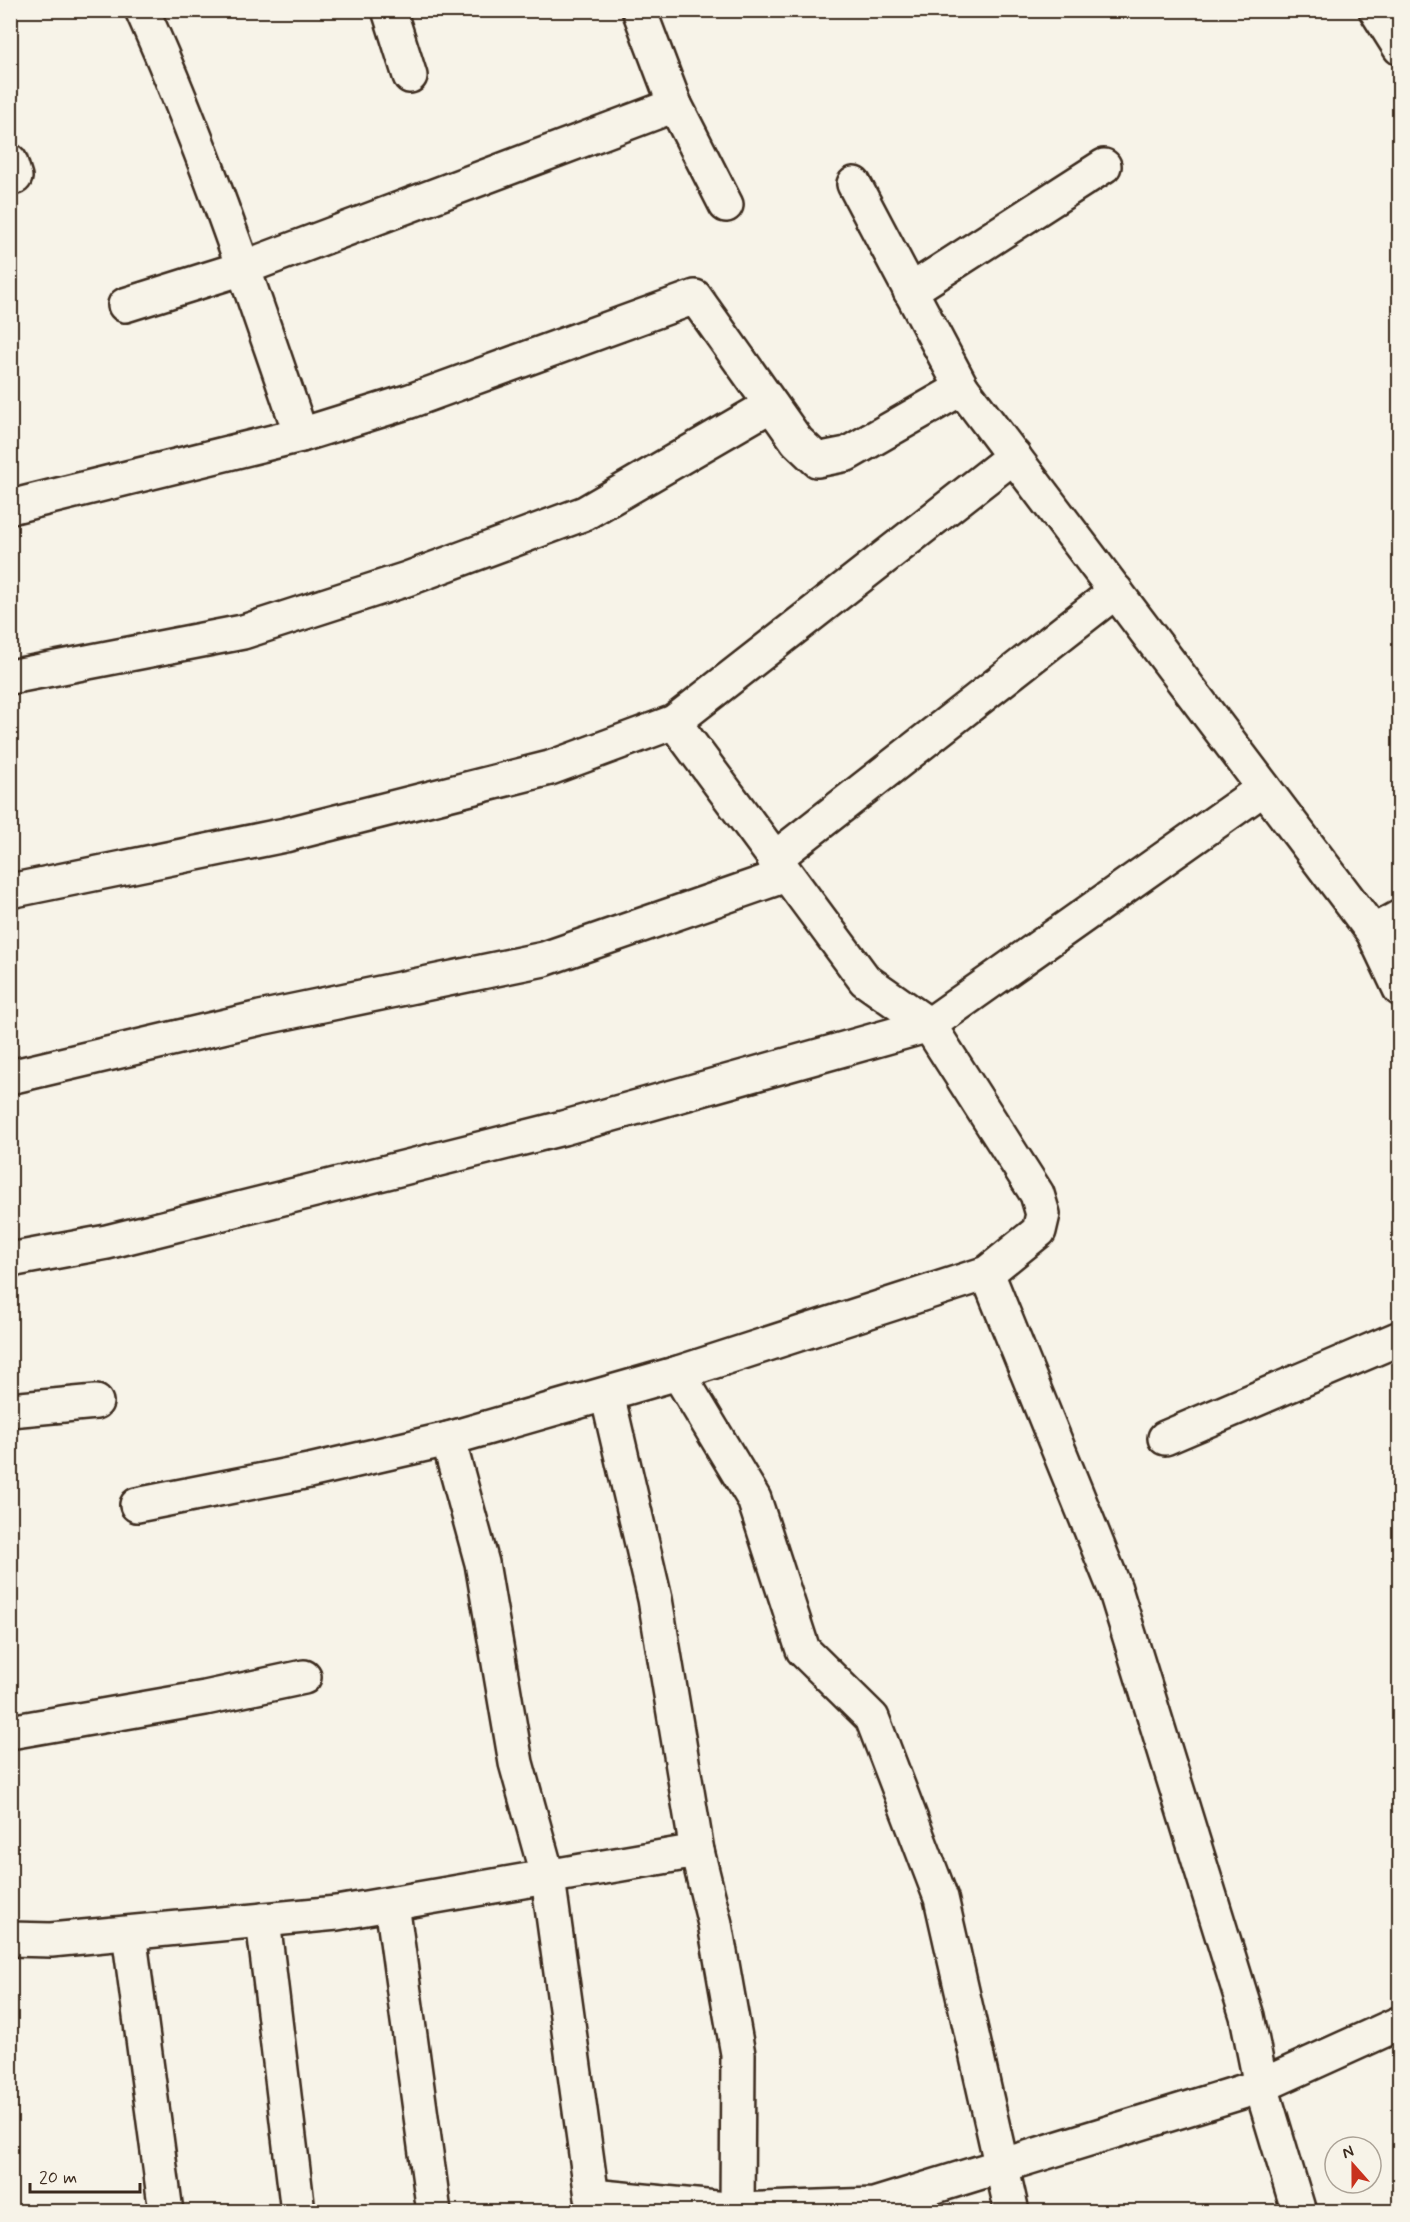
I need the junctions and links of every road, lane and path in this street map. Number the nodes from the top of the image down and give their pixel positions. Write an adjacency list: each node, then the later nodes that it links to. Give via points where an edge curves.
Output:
1 (142, 10): 11 (street, via 176,86)
2 (389, 10): 6 (street)
3 (639, 10): 7 (street)
4 (1376, 10): 5 (street)
5 (1400, 48)
6 (410, 76)
7 (675, 105): 10 (street); 11 (street)
8 (1104, 166): 12 (street)
9 (854, 184): 12 (street)
10 (726, 205)
11 (243, 268): 13 (street); 16 (street)
12 (910, 291): 14 (street)
13 (125, 305)
14 (962, 388): 15 (street, via 847,454 817,460 797,441); 17 (street)
15 (771, 405): 16 (street, via 695,297); 20 (street, via 585,513 406,579 243,632)
16 (301, 435): 18 (street)
17 (1014, 456): 19 (street); 21 (street)
18 (10, 507)
19 (1116, 591): 22 (street); 23 (street)
20 (10, 677)
21 (674, 722): 23 (street); 24 (street, via 550,768 285,835)
22 (1264, 788): 25 (street); 27 (street)
23 (780, 867): 27 (street, via 865,980); 28 (street, via 544,959 260,1018)
24 (10, 891)
25 (1386, 924): 26 (street)
26 (1400, 989)
27 (929, 1025): 29 (street, via 563,1128 107,1242); 30 (street, via 1038,1194 1043,1214 1039,1231)
28 (10, 1077)
29 (10, 1260)
30 (987, 1273): 32 (street); 48 (street, via 1115,1589 1247,2016)
31 (1400, 1338): 36 (street)
32 (678, 1373): 33 (street); 49 (street, via 754,1499 803,1650 872,1718 941,1898)
33 (607, 1394): 37 (street); 41 (street, via 655,1599)
34 (96, 1402): 35 (street)
35 (10, 1410)
36 (1165, 1438)
37 (448, 1439): 38 (street); 42 (street, via 482,1563 516,1763)
38 (138, 1504)
39 (304, 1677): 40 (street)
40 (10, 1732)
41 (696, 1851): 42 (street); 54 (street, via 715,1924 738,2054)
42 (548, 1878): 43 (street); 50 (street)
43 (392, 1904): 44 (street); 53 (street)
44 (262, 1920): 45 (street); 52 (street)
45 (129, 1933): 46 (street, via 51,1940); 51 (street)
46 (10, 1939)
47 (1400, 2023): 48 (street)
48 (1260, 2086): 49 (street); 56 (street)
49 (1002, 2165): 54 (street, via 874,2205); 55 (street)
50 (593, 2204): 54 (street)
51 (166, 2211)
52 (298, 2211)
53 (434, 2211)
54 (737, 2211)
55 (1012, 2211)
56 (1299, 2211)

